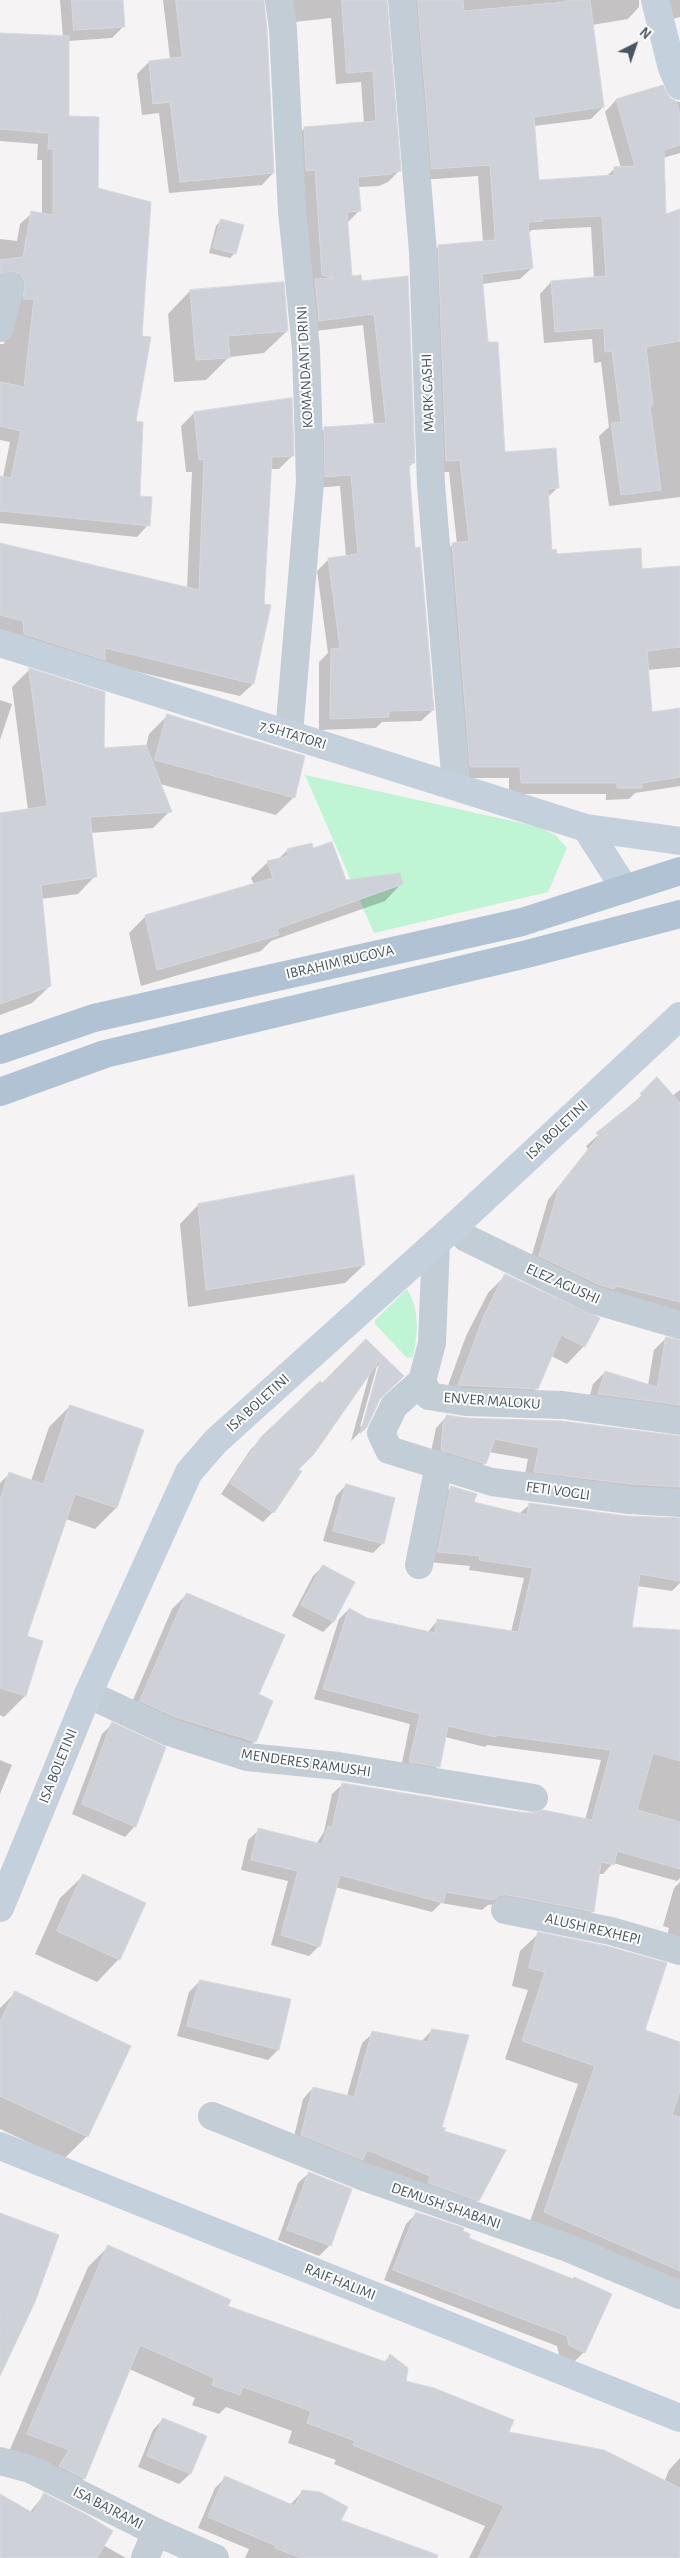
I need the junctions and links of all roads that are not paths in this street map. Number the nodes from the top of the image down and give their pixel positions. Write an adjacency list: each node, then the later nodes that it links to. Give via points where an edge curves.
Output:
1 (279, 0): 8 (street, KOMANDANT DRINI, via 292,210 306,350 310,482)
2 (402, 0): 9 (street, MARK GASHI, via 423,252 431,485)
3 (655, 0): 4 (street, via 672,68)
4 (680, 86)
5 (10, 286): 6 (street)
6 (0, 328)
7 (0, 643): 8 (street, 7 SHTATORI)
8 (289, 734): 9 (street, 7 SHTATORI)
9 (456, 786): 10 (street, 7 SHTATORI)
10 (586, 828): 11 (street, 7 SHTATORI); 13 (street)
11 (680, 840)
12 (680, 871): 13 (main road, IBRAHIM RUGOVA)
13 (625, 889): 16 (main road, IBRAHIM RUGOVA, via 522,922 94,1018)
14 (680, 914): 17 (main road, via 527,954 104,1054)
15 (680, 1016): 18 (street, ISA BOLETINI)
16 (0, 1050)
17 (0, 1092)
18 (457, 1224): 19 (street, ISA BOLETINI); 20 (street, ELEZ AGUSHI, via 466,1238 594,1300)
19 (436, 1243): 21 (street, via 432,1343); 26 (street, ISA BOLETINI, via 216,1440 189,1472)
20 (680, 1325)
21 (422, 1381): 22 (street, ENVER MALOKU, via 429,1396 466,1402 563,1406); 23 (street, FETI VOGLI, via 394,1406 381,1433 389,1450)
22 (680, 1421)
23 (438, 1465): 24 (street, FETI VOGLI, via 492,1482 628,1500); 25 (street)
24 (680, 1503)
25 (419, 1565)
26 (88, 1694): 27 (street, MENDERES RAMUSHI, via 169,1732 246,1757 338,1766); 28 (street, ISA BOLETINI)
27 (534, 1798)
28 (0, 1908)
29 (505, 1910): 30 (street, ALUSH REXHEPI, via 611,1931)
30 (680, 1951)
31 (212, 2116): 33 (street, DEMUSH SHABANI, via 364,2177 568,2248)
32 (0, 2146): 34 (street, RAIF HALIMI)
33 (680, 2295)
34 (680, 2418)
35 (0, 2461): 36 (street, ISA BAJRAMI, via 30,2469)
36 (156, 2532): 37 (street); 38 (street, ISA BAJRAMI)
37 (145, 2558)
38 (216, 2558)

